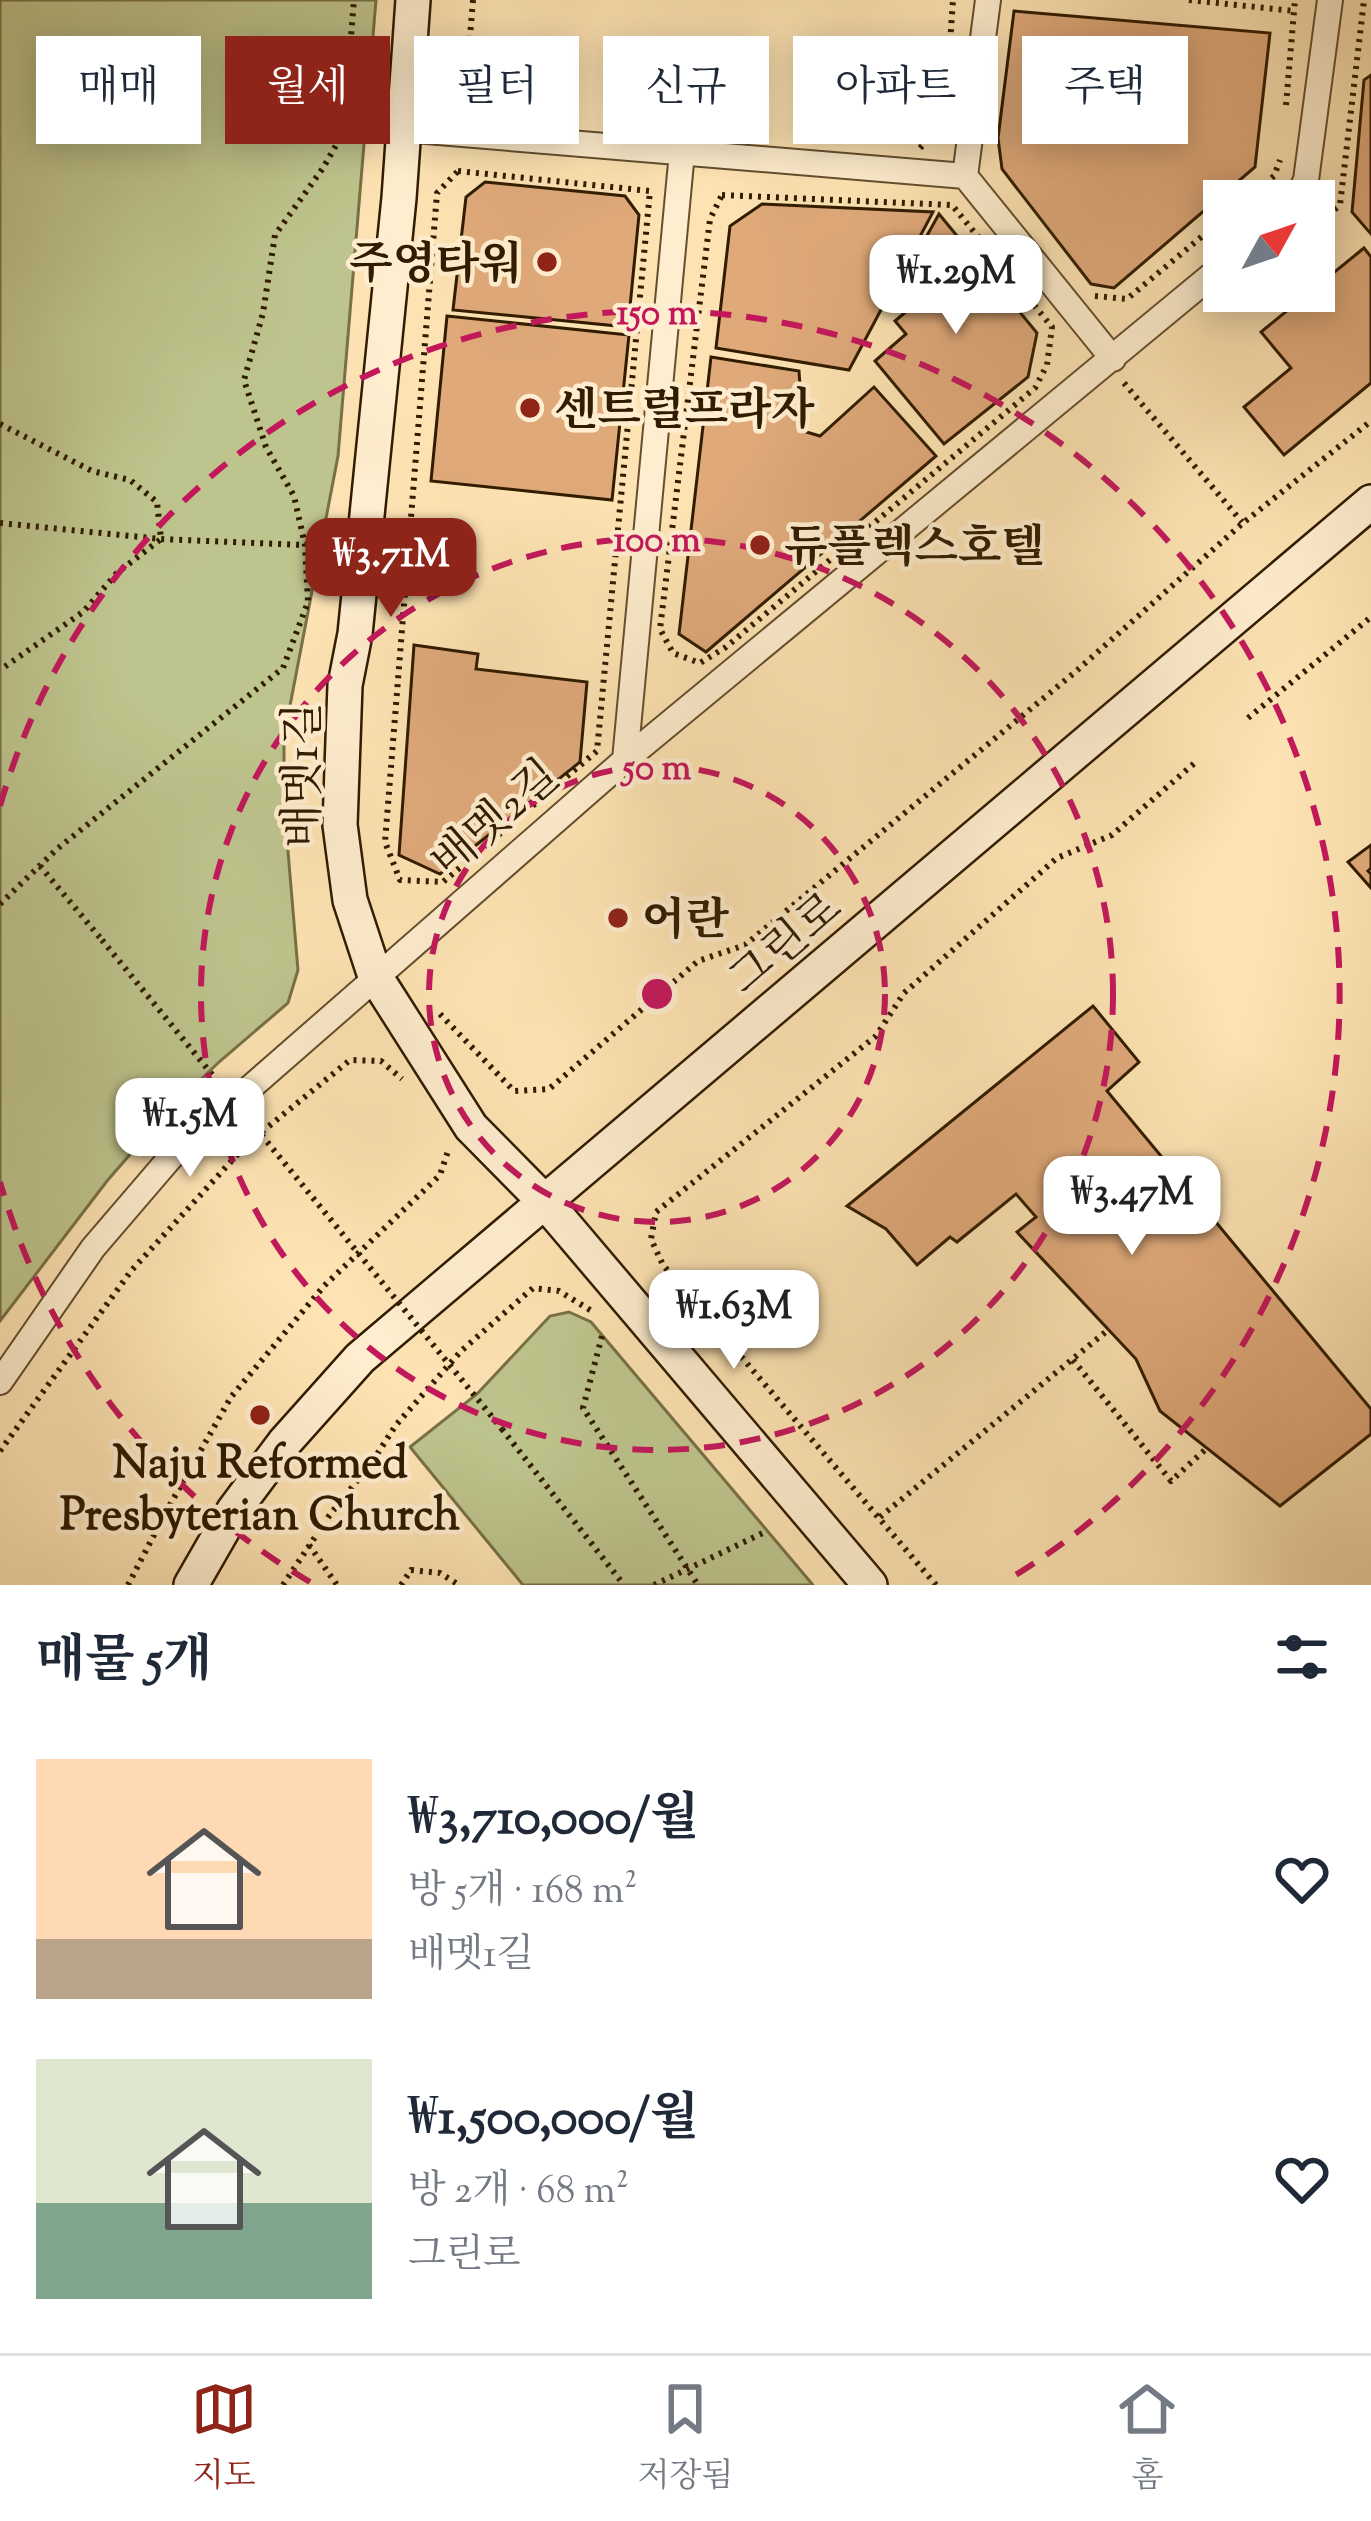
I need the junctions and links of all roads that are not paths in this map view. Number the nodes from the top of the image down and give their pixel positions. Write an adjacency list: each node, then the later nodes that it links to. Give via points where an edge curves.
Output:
1 (413, 0): 4 (street, 배멧1길)
2 (988, 0): 6 (street)
3 (1330, 0): 7 (street)
4 (402, 129): 5 (street); 12 (street, 배멧1길, via 345,685 340,825 350,900)
5 (682, 152): 6 (street); 11 (street)
6 (965, 176): 9 (street)
7 (1306, 180)
8 (1203, 283): 9 (street, 배멧2길)
9 (1113, 359): 11 (street, 배멧2길)
10 (1371, 502): 13 (street, 그린로)
11 (626, 760): 12 (street, 배멧2길)
12 (375, 976): 13 (street, 배멧1길, via 471,1127); 14 (street, via 171,1157 93,1248)
13 (546, 1203): 15 (street, 그린로, via 360,1358 234,1510); 16 (street, 배멧1길)
14 (0, 1382)
15 (191, 1585)
16 (871, 1585)

